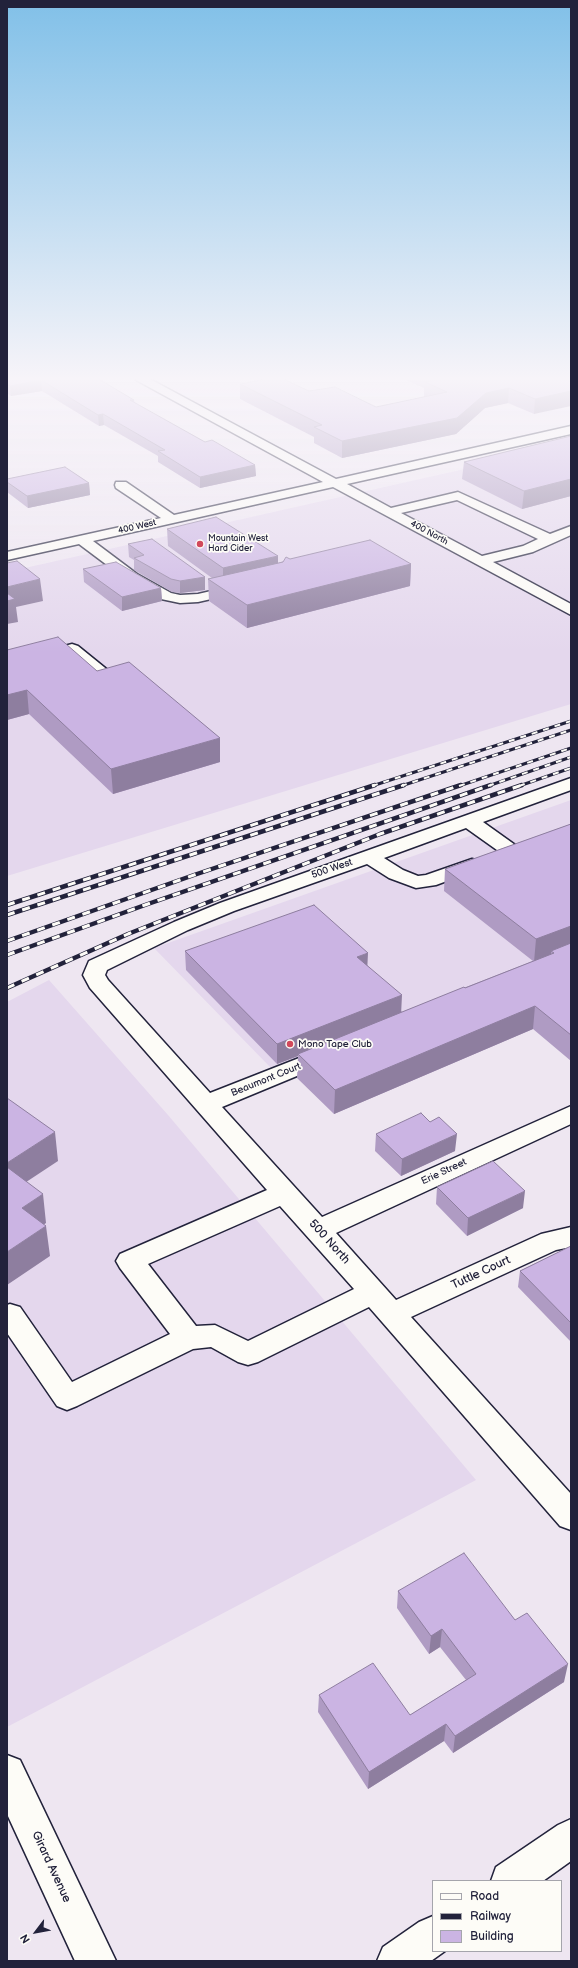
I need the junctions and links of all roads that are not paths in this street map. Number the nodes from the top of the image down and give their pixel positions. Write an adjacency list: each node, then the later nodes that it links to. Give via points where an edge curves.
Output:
1 (310, 470): 3 (street, 400 North)
2 (393, 470): 3 (street, 400 West)
3 (334, 483): 5 (street, 400 North); 6 (street, 400 West)
4 (121, 485): 6 (street)
5 (390, 512): 11 (street, via 458,496); 13 (street, 400 North)
6 (172, 519): 7 (street, 400 West)
7 (133, 528): 9 (street, 400 West); 10 (street)
8 (571, 530): 11 (street)
9 (82, 539): 12 (street, 400 West); 14 (street, via 132,577 166,596 180,599 198,598 215,588)
10 (148, 539)
11 (549, 539): 13 (street, via 528,549)
12 (7, 556)
13 (481, 561): 15 (street, 400 North)
14 (250, 586)
15 (571, 610)
16 (10, 662): 17 (street, via 72,649)
17 (114, 684)
18 (569, 786): 19 (street, 500 West)
19 (468, 820): 20 (street, 500 West); 20 (street, via 519,848 424,882 409,880)
20 (368, 856): 21 (street, 500 West, via 227,907)
21 (97, 966): 23 (street, 500 North, via 94,974 98,983)
22 (342, 1049): 23 (street, Beaumont Court)
23 (206, 1104): 25 (street, 500 North)
24 (571, 1114): 26 (street, Erie Street)
25 (285, 1193): 26 (street, 500 North); 31 (street, via 130,1261)
26 (318, 1230): 28 (street, 500 North)
27 (571, 1237): 29 (street, Tuttle Court, via 550,1241)
28 (373, 1292): 29 (street, 500 North); 31 (street, via 248,1354 215,1336)
29 (392, 1314): 32 (street, 500 North)
30 (7, 1316): 31 (street, via 10,1315 67,1398)
31 (190, 1338)
32 (571, 1516)
33 (7, 1773): 37 (street, Girard Avenue)
34 (571, 1838): 35 (street)
35 (511, 1880)
36 (432, 1937): 38 (street)
37 (96, 1961)
38 (397, 1961)

